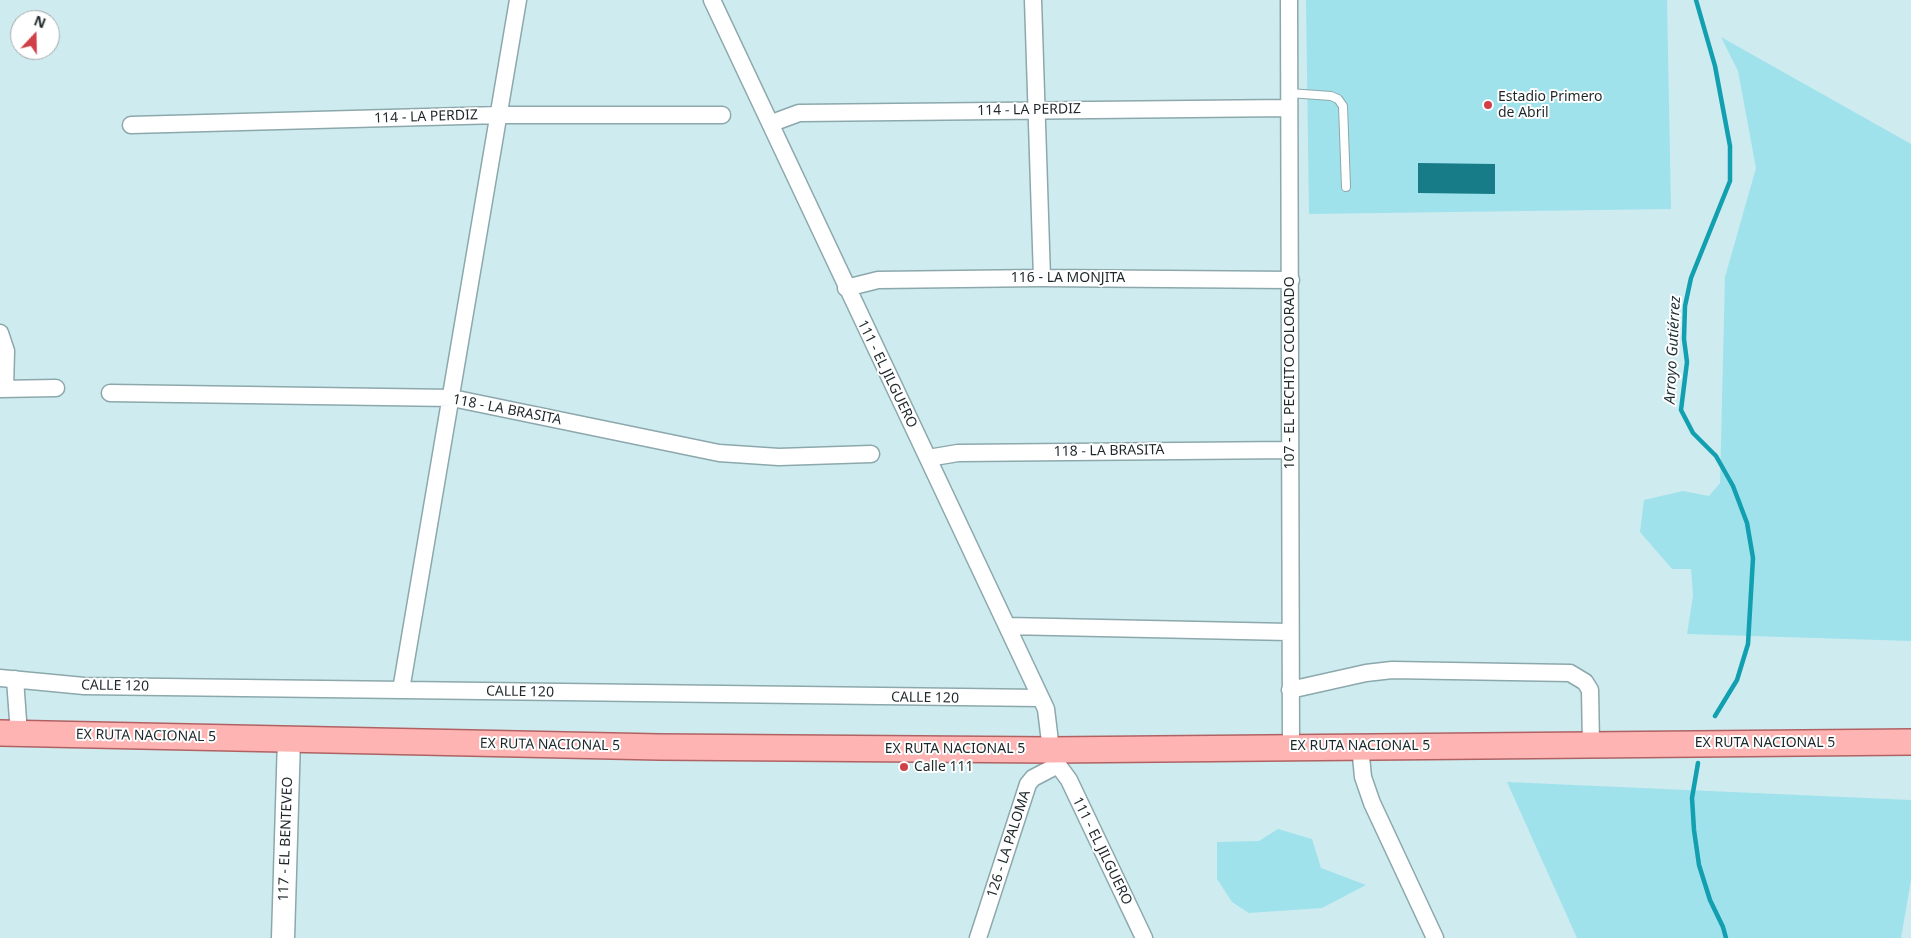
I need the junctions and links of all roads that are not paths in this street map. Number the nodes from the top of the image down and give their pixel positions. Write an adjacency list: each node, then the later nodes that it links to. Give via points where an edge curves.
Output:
1 (518, 0): 7 (street)
2 (712, 0): 9 (street, 111 - EL JILGUERO)
3 (1034, 0): 6 (street)
4 (1289, 0): 5 (street, 107 - EL PECHITO COLORADO)
5 (1288, 101): 6 (street, 114 - LA PERDIZ); 11 (lane, via 1331,96 1343,106); 13 (street, 107 - EL PECHITO COLORADO)
6 (1036, 110): 9 (street, 114 - LA PERDIZ, via 799,112); 12 (street)
7 (500, 115): 8 (street, 114 - LA PERDIZ); 10 (street, 114 - LA PERDIZ); 19 (street)
8 (722, 115)
9 (772, 122): 14 (street, 111 - EL JILGUERO)
10 (130, 125)
11 (1346, 187)
12 (1042, 278): 13 (street, 116 - LA MONJITA); 14 (street, 116 - LA MONJITA, via 878,280)
13 (1290, 280): 20 (street, 107 - EL PECHITO COLORADO)
14 (846, 288): 22 (street, 111 - EL JILGUERO)
15 (0, 333): 17 (street, via 6,350)
16 (56, 388): 17 (street)
17 (3, 389)
18 (110, 393): 19 (street, 118 - LA BRASITA)
19 (452, 398): 21 (street, 118 - LA BRASITA, via 719,453 779,457); 26 (street)
20 (1290, 450): 22 (street, 118 - LA BRASITA, via 958,453); 24 (street, 107 - EL PECHITO COLORADO)
21 (871, 454)
22 (928, 458): 23 (street, 111 - EL JILGUERO)
23 (1007, 626): 24 (street); 28 (street, 111 - EL JILGUERO)
24 (1290, 632): 27 (street, 107 - EL PECHITO COLORADO)
25 (8, 679): 26 (street, CALLE 120, via 84,686); 29 (street)
26 (402, 690): 28 (street, CALLE 120)
27 (1290, 690): 32 (street, via 1392,670 1570,673 1585,682 1590,690); 33 (street, 107 - EL PECHITO COLORADO)
28 (1040, 698): 35 (street, 111 - EL JILGUERO, via 1046,709)
29 (10, 733): 30 (main road, EX RUTA NACIONAL 5)
30 (289, 739): 35 (main road, EX RUTA NACIONAL 5); 36 (street, 117 - EL BENTEVEO)
31 (1911, 742): 32 (main road, EX RUTA NACIONAL 5)
32 (1590, 744): 34 (main road, EX RUTA NACIONAL 5)
33 (1291, 746): 34 (main road, EX RUTA NACIONAL 5); 35 (main road, EX RUTA NACIONAL 5)
34 (1360, 746): 39 (street, via 1363,777 1372,802)
35 (1055, 758): 37 (street, 126 - LA PALOMA, via 1028,784); 38 (street, 111 - EL JILGUERO, via 1069,780)
36 (283, 938)
37 (978, 938)
38 (1144, 938)
39 (1435, 938)

